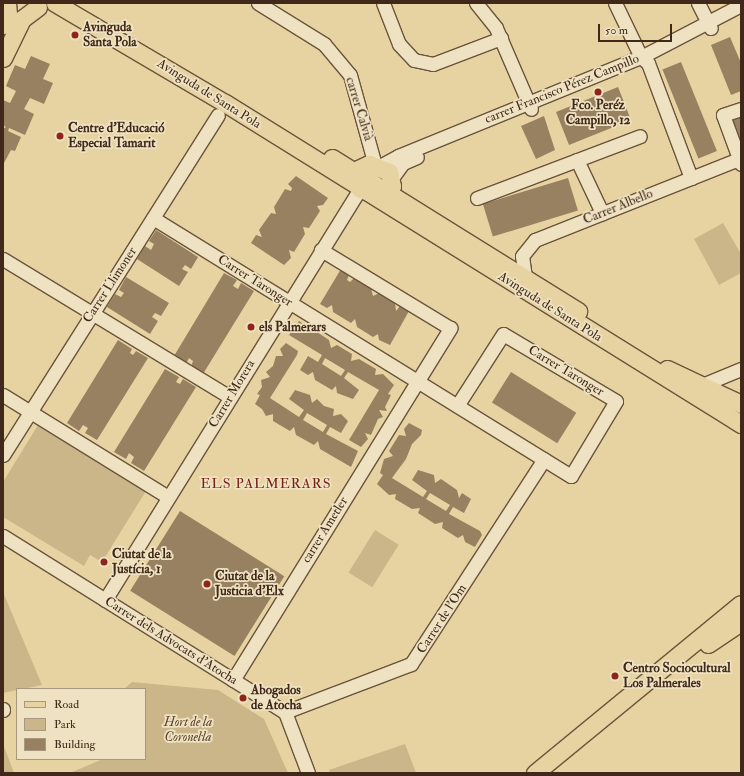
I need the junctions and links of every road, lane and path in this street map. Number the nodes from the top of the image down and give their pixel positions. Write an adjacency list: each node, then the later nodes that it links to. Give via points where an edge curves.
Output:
1 (7, 3): 13 (main road, via 8,14)
2 (19, 3): 10 (main road)
3 (55, 3): 27 (main road, Avinguda de Santa Pola, via 225,103)
4 (81, 3): 24 (main road, Avinguda de Santa Pola)
5 (383, 3): 15 (street, via 399,44 414,60 433,64)
6 (476, 3): 15 (street)
7 (615, 3): 17 (street)
8 (698, 3): 14 (street)
9 (260, 4): 25 (street, carrer Calvià, via 324,44 350,75)
10 (41, 5): 16 (main road, via 22,19)
11 (741, 5): 14 (street, carrer Francisco Pérez Campillo)
12 (741, 11): 14 (street, carrer Francisco Pérez Campillo)
13 (3, 25)
14 (710, 25): 17 (street, carrer Francisco Pérez Campillo)
15 (500, 38): 18 (street)
16 (3, 58)
17 (645, 60): 18 (street, carrer Francisco Pérez Campillo); 26 (street)
18 (530, 106): 25 (street, carrer Francisco Pérez Campillo)
19 (741, 109): 23 (street, via 723,115)
20 (218, 115): 30 (street, Carrer Llimoner)
21 (640, 136): 22 (street)
22 (577, 160): 28 (street); 29 (street)
23 (740, 161): 26 (street, Carrer Albello)
24 (354, 171): 25 (main road, Avinguda de Santa Pola); 25 (main road, via 363,166); 27 (main road, via 353,178)
25 (384, 175): 27 (main road, Avinguda de Santa Pola, via 380,195); 33 (main road, Avinguda de Santa Pola)
26 (691, 178): 29 (street, Carrer Albello)
27 (360, 189): 31 (street, Carrer Morera); 44 (main road, Avinguda de Santa Pola)
28 (477, 198)
29 (602, 213): 33 (street, Carrer Albello, via 535,240 522,256)
30 (153, 218): 34 (street, Carrer Taronger); 35 (street, Carrer Llimoner)
31 (321, 250): 34 (street, Carrer Morera); 37 (street, via 450,328)
32 (3, 259): 35 (street)
33 (525, 277): 38 (main road, Avinguda de Santa Pola, via 670,370)
34 (289, 302): 37 (street, Carrer Taronger); 40 (street, Carrer Morera)
35 (92, 313): 40 (street); 43 (street, Carrer Llimoner)
36 (741, 369): 38 (street)
37 (417, 381): 42 (street, Carrer Taronger); 53 (street, carrer Ametler)
38 (702, 385): 41 (main road, Avinguda de Santa Pola)
39 (3, 396): 43 (street)
40 (230, 397): 47 (street, Carrer Morera)
41 (741, 404)
42 (457, 406): 46 (street, Carrer Taronger); 46 (street, Carrer Taronger, via 503,334 616,401 571,476)
43 (29, 412): 45 (street, Carrer Llimoner); 47 (street)
44 (741, 424)
45 (3, 455)
46 (544, 459): 54 (street, Carrer de l'Om, via 411,664)
47 (168, 497): 49 (street, Carrer Morera)
48 (3, 536): 49 (street, Carrer dels Advocats d'Atocha)
49 (105, 600): 53 (street, Carrer dels Advocats d'Atocha)
50 (741, 604): 52 (main road)
51 (741, 622): 52 (main road)
52 (682, 657): 56 (main road); 57 (main road)
53 (232, 680): 54 (street, Carrer dels Advocats d'Atocha)
54 (285, 712): 55 (street)
55 (308, 773)
56 (535, 773)
57 (548, 773)

